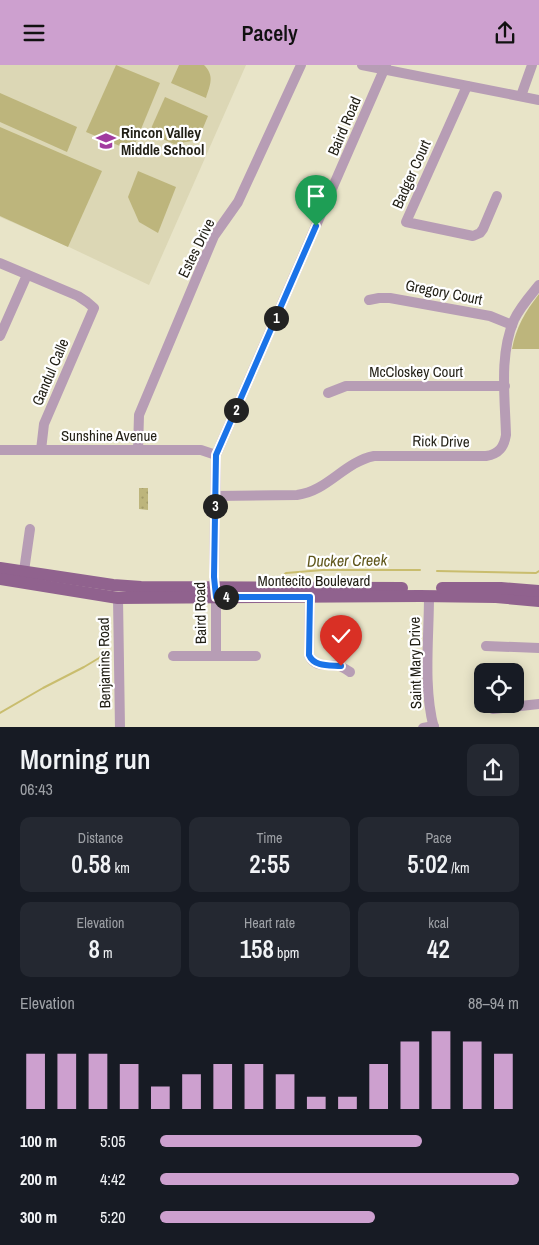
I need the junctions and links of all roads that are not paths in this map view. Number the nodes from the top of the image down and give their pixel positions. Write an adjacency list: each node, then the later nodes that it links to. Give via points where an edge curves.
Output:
1 (302, 65): 19 (street, Estes Drive, via 238,202 214,237 139,415)
2 (362, 65): 4 (street)
3 (532, 65): 6 (street)
4 (385, 67): 5 (street); 20 (street, Baird Road)
5 (467, 86): 6 (street); 8 (street, Badger Court, via 406,222 473,236 483,229)
6 (521, 96): 7 (street)
7 (539, 100)
8 (496, 196)
9 (0, 263): 10 (street)
10 (27, 275): 14 (street); 18 (street, Gandul Calle, via 78,296 94,308 44,424)
11 (539, 285): 13 (street, Rick Drive)
12 (369, 300): 13 (street, Gregory Court, via 390,297 497,318)
13 (512, 325): 15 (street, Rick Drive, via 506,353)
14 (0, 336)
15 (505, 386): 16 (street, McCloskey Court, via 346,386); 21 (street, Rick Drive, via 505,440 501,449 491,455 380,455 358,461 309,493)
16 (328, 393)
17 (0, 450): 18 (street, Sunshine Avenue)
18 (41, 450): 19 (street, Sunshine Avenue)
19 (138, 450): 20 (street, Sunshine Avenue, via 201,450)
20 (216, 455): 21 (street, Baird Road)
21 (215, 495): 27 (street, Baird Road)
22 (30, 529): 24 (street)
23 (0, 568): 24 (main road, Montecito Boulevard)
24 (24, 571): 27 (main road, Montecito Boulevard, via 113,585)
25 (0, 579): 30 (main road, Montecito Boulevard)
26 (539, 591): 27 (main road, Montecito Boulevard, via 491,588)
27 (216, 592): 28 (main road, Montecito Boulevard); 30 (main road, Montecito Boulevard); 34 (street, Baird Road)
28 (310, 597): 29 (main road, Montecito Boulevard); 37 (street, via 311,660 341,666)
29 (429, 597): 31 (main road, Montecito Boulevard); 41 (street, Saint Mary Drive)
30 (118, 598): 40 (street, Benjamins Road)
31 (539, 601)
32 (486, 646): 33 (street)
33 (539, 648)
34 (216, 655): 35 (street); 36 (street)
35 (173, 656)
36 (256, 656)
37 (350, 673)
38 (539, 704): 39 (street)
39 (524, 706)
40 (120, 727)
41 (430, 727)

